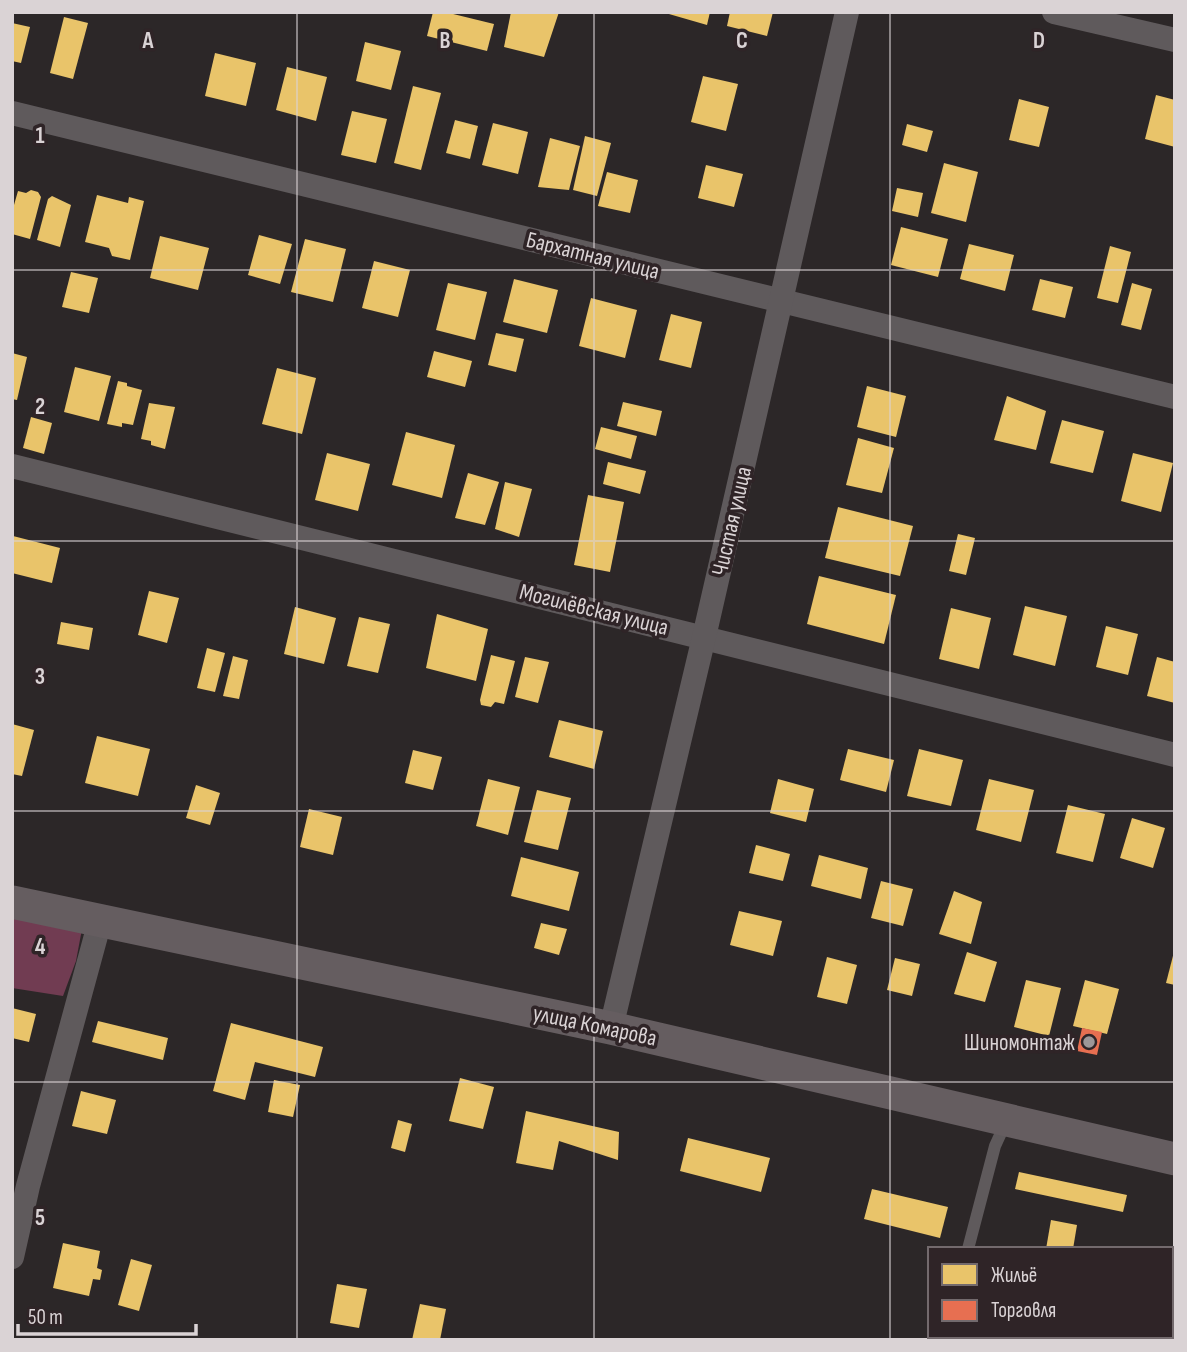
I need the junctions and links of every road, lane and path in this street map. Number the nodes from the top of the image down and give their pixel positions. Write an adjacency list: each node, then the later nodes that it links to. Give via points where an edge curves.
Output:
1 (847, 12): 5 (street, Чистая улица)
2 (1054, 12): 3 (street)
3 (1175, 40)
4 (12, 113): 5 (street, Бархатная улица)
5 (782, 301): 6 (street, Бархатная улица); 8 (street, Чистая улица)
6 (1175, 397)
7 (12, 466): 8 (street, Могилёвская улица)
8 (704, 637): 9 (street, Могилёвская улица); 12 (street, Чистая улица)
9 (1175, 755)
10 (12, 902): 11 (street, улица Комарова)
11 (100, 920): 12 (street, улица Комарова); 16 (street)
12 (611, 1028): 13 (street, улица Комарова)
13 (1007, 1120): 14 (street, улица Комарова); 15 (lane, via 995,1146)
14 (1175, 1159)
15 (969, 1247)
16 (12, 1257)

